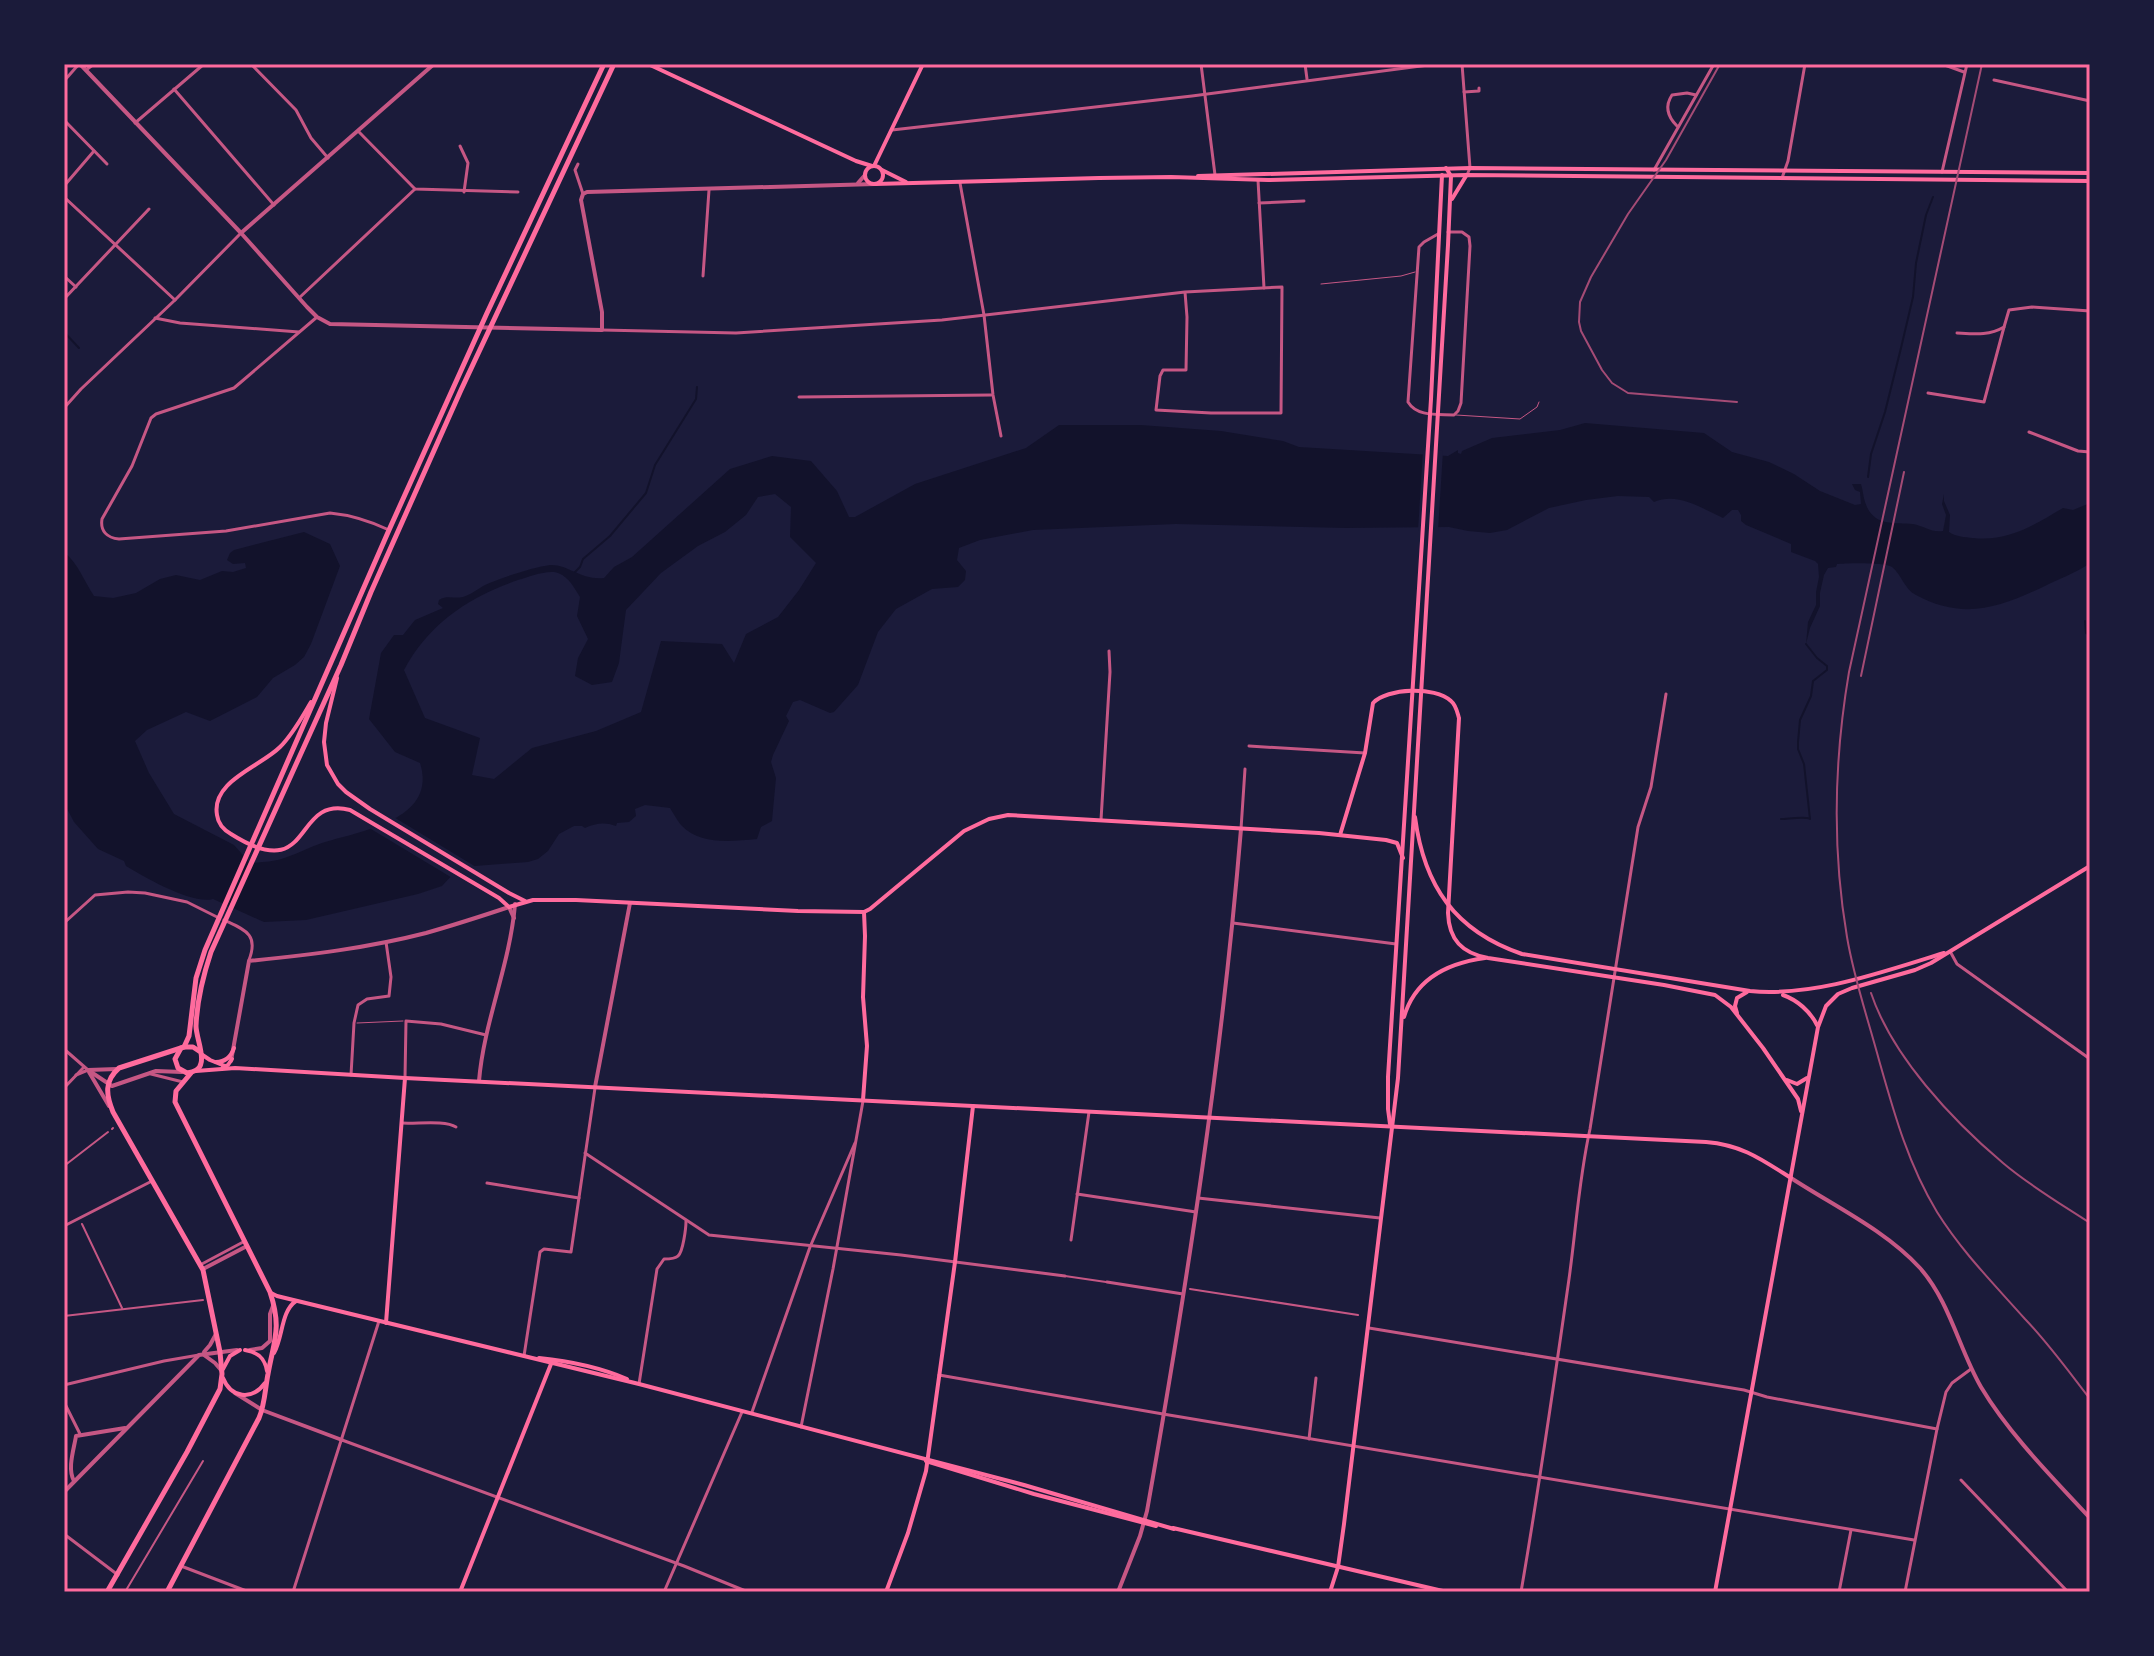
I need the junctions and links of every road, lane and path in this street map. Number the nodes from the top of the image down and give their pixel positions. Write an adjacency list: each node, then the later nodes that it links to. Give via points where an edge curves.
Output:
1 (80, 64): 19 (street); 23 (street)
2 (94, 64): 19 (street)
3 (204, 64): 25 (street)
4 (251, 64): 38 (street, via 296,110)
5 (434, 64): 34 (street)
6 (604, 64): 95 (main road)
7 (614, 64): 96 (main road)
8 (648, 64): 39 (main road)
9 (942, 64): 18 (street)
10 (1201, 64): 27 (street)
11 (1305, 64): 21 (street)
12 (1436, 64): 21 (street)
13 (1462, 64): 26 (street)
14 (1714, 64): 28 (street)
15 (1805, 64): 47 (street)
16 (1942, 64): 20 (street)
17 (1967, 64): 20 (street)
18 (923, 65): 33 (main road)
19 (86, 70): 31 (street)
20 (1965, 73): 48 (street)
21 (1307, 79): 27 (street)
22 (1994, 80): 29 (street)
23 (64, 81)
24 (1479, 88): 26 (street)
25 (174, 89): 31 (street); 73 (street)
26 (1464, 92): 44 (street)
27 (1205, 94): 33 (street); 55 (street)
28 (1696, 95): 32 (street); 32 (street, via 1681,93 1669,100 1669,118)
29 (2090, 101)
30 (64, 120): 37 (street)
31 (135, 123): 77 (street)
32 (1678, 127): 46 (street)
33 (892, 130): 36 (main road)
34 (359, 132): 38 (street); 64 (street)
35 (460, 146): 66 (street, via 468,163)
36 (882, 149): 42 (main road); 45 (main road)
37 (94, 151): 40 (street); 63 (street)
38 (328, 158): 73 (street)
39 (856, 161): 42 (main road); 50 (main road)
40 (107, 164)
41 (578, 164): 69 (street)
42 (873, 166): 45 (main road); 50 (main road)
43 (1446, 168): 44 (main road); 53 (main road); 54 (main road); 56 (main road)
44 (1470, 168): 46 (main road); 51 (street)
45 (882, 170): 60 (main road); 61 (main road, via 882,180)
46 (1654, 170): 47 (main road)
47 (1785, 171): 48 (main road); 57 (street)
48 (1942, 172): 49 (main road)
49 (2090, 173)
50 (865, 174): 61 (main road); 62 (street)
51 (1466, 175): 54 (main road); 57 (main road); 74 (main road)
52 (1430, 176): 53 (main road); 56 (main road); 68 (main road, via 1439,181)
53 (1442, 176): 54 (main road); 68 (main road)
54 (1451, 176): 74 (main road)
55 (1215, 177): 56 (main road); 59 (main road)
56 (1258, 177): 72 (street)
57 (1782, 178): 58 (main road)
58 (2090, 181)
59 (959, 182): 60 (main road); 91 (street)
60 (913, 183): 61 (main road)
61 (875, 184): 62 (street)
62 (852, 185): 65 (street)
63 (64, 186)
64 (415, 189): 66 (street); 87 (street)
65 (709, 190): 69 (street); 82 (street)
66 (464, 192): 67 (street)
67 (518, 192)
68 (1441, 193): 78 (main road)
69 (583, 194): 97 (street)
70 (64, 197): 79 (street)
71 (1304, 201): 72 (street)
72 (1259, 203): 85 (street)
73 (274, 205): 77 (street)
74 (1450, 205): 76 (main road)
75 (149, 209): 79 (street)
76 (1448, 232): 105 (street, via 1462,232 1470,246 1461,403); 117 (main road)
77 (241, 233): 87 (street); 89 (street)
78 (1439, 234): 80 (street, via 1419,247); 119 (main road)
79 (116, 245): 84 (street); 89 (street)
80 (1417, 270): 83 (lane); 105 (street, via 1408,402 1422,413)
81 (64, 276): 84 (street)
82 (703, 276)
83 (1321, 284)
84 (76, 287): 88 (street)
85 (1264, 288): 86 (street); 86 (street, via 1282,287 1281,413 1156,410 1163,370 1186,370)
86 (1185, 292): 91 (street)
87 (299, 298): 92 (street)
88 (64, 299)
89 (175, 300): 93 (street)
90 (2090, 311): 94 (street, via 2009,310)
91 (984, 315): 97 (street, via 736,333); 101 (street)
92 (317, 317): 95 (street, via 333,324); 98 (street)
93 (155, 318): 98 (street); 104 (street)
94 (2004, 327): 99 (street); 100 (street, via 1984,402)
95 (480, 328): 96 (street); 109 (main road)
96 (490, 329): 97 (street); 111 (main road)
97 (602, 330)
98 (300, 332): 109 (street, via 234,388 151,418 102,519 102,529 115,539 226,531 330,513)
99 (1957, 333)
100 (1928, 393)
101 (993, 395): 102 (street); 107 (street)
102 (799, 397)
103 (1539, 402): 105 (lane, via 1520,419)
104 (64, 408)
105 (1454, 415)
106 (2029, 432): 108 (street)
107 (1001, 436)
108 (2090, 452)
109 (389, 530): 112 (main road)
110 (1109, 651): 118 (street)
111 (341, 665): 127 (main road, via 324,742 332,776 356,800); 137 (main road)
112 (318, 691): 131 (main road, via 279,748 221,792 217,815 226,832 273,851 293,846 316,815 340,807); 137 (main road)
113 (1666, 694): 143 (street)
114 (1249, 746): 115 (street)
115 (1365, 753): 121 (main road); 125 (main road, via 1373,703 1385,694 1436,694 1455,706 1459,718)
116 (1245, 769): 120 (street)
117 (1414, 807): 126 (main road, via 1422,854); 150 (main road)
118 (1101, 820): 120 (main road); 132 (main road, via 1024,815 983,821 953,838)
119 (1405, 821): 122 (main road, via 1400,834); 123 (main road)
120 (1241, 829): 121 (main road); 135 (street)
121 (1340, 835): 122 (main road)
122 (1386, 840): 123 (main road, via 1397,843)
123 (1403, 858): 139 (main road)
124 (2090, 866): 140 (main road)
125 (1449, 881): 126 (main road, via 1443,886); 130 (main road)
126 (1435, 883): 130 (main road)
127 (512, 895): 128 (main road); 131 (main road)
128 (527, 901): 129 (main road); 131 (main road)
129 (630, 903): 132 (main road); 172 (street)
130 (1448, 904): 133 (main road); 136 (main road)
131 (512, 906): 138 (street); 152 (street, via 514,918)
132 (864, 912): 174 (main road)
133 (1462, 920): 136 (main road); 143 (main road, via 1489,941 1522,954)
134 (64, 923): 142 (street, via 95,895 132,892 187,902 244,930 253,945)
135 (1233, 923): 139 (street); 179 (street)
136 (1449, 927): 141 (main road, via 1457,943)
137 (218, 928): 153 (main road, via 196,978 190,1030); 156 (main road, via 200,994)
138 (386, 942): 142 (street); 149 (street, via 389,996 362,1001)
139 (1397, 944): 181 (main road, via 1388,1077)
140 (1950, 952): 146 (main road, via 1816,988); 151 (main road, via 1915,970 1846,989 1826,1006); 158 (street, via 1957,964)
141 (1488, 958): 144 (main road); 150 (main road, via 1458,963 1426,981 1410,1000)
142 (249, 961): 154 (street)
143 (1614, 969): 144 (street); 145 (main road)
144 (1613, 976): 147 (main road, via 1708,993); 185 (street)
145 (1750, 991): 146 (main road); 147 (main road, via 1737,998)
146 (1776, 993): 151 (main road, via 1802,1007)
147 (1738, 1016): 167 (main road)
148 (406, 1021): 149 (lane); 152 (street); 168 (street)
149 (354, 1023): 166 (street)
150 (1401, 1027): 181 (main road)
151 (1818, 1027): 165 (main road)
152 (486, 1035): 169 (street)
153 (182, 1047): 156 (main road); 162 (main road); 163 (main road, via 176,1062)
154 (234, 1048): 157 (street); 159 (main road, via 226,1060)
155 (64, 1049): 161 (street)
156 (200, 1052): 159 (main road); 163 (main road, via 201,1065)
157 (232, 1059): 160 (main road)
158 (2090, 1059)
159 (210, 1060): 160 (main road)
160 (228, 1067): 163 (main road); 166 (main road)
161 (86, 1068): 162 (street); 171 (street); 173 (street); 176 (street)
162 (119, 1068): 171 (main road)
163 (190, 1072): 164 (street); 170 (main road)
164 (148, 1073): 170 (street); 171 (street)
165 (1810, 1073): 167 (main road, via 1797,1084); 178 (main road)
166 (351, 1075): 168 (main road)
167 (1782, 1075): 178 (main road, via 1798,1099)
168 (405, 1078): 169 (main road); 180 (main road)
169 (479, 1081): 172 (main road)
170 (183, 1082): 201 (main road, via 175,1102)
171 (108, 1085): 176 (main road)
172 (595, 1087): 174 (main road); 186 (street)
173 (64, 1088)
174 (863, 1100): 175 (main road); 184 (street)
175 (973, 1106): 177 (main road); 204 (main road)
176 (113, 1112): 189 (main road)
177 (1089, 1112): 179 (main road); 191 (street)
178 (1801, 1117): 188 (main road)
179 (1210, 1118): 181 (main road); 193 (street)
180 (402, 1123): 182 (street); 218 (main road)
181 (1391, 1126): 185 (main road); 196 (main road)
182 (456, 1127)
183 (108, 1132): 187 (street)
184 (858, 1135): 202 (street); 203 (street)
185 (1589, 1136): 188 (main road, via 1729,1145); 226 (street)
186 (585, 1153): 192 (street); 197 (street)
187 (64, 1166)
188 (1791, 1178): 228 (street, via 1883,1236 1921,1269 1942,1301); 237 (main road)
189 (152, 1181): 195 (street); 205 (main road)
190 (487, 1183): 192 (street)
191 (1077, 1194): 194 (street); 200 (street)
192 (579, 1198): 225 (street, via 571,1252 540,1252)
193 (1198, 1198): 194 (street); 196 (street)
194 (1196, 1212): 210 (street)
195 (79, 1218): 198 (street); 199 (street)
196 (1380, 1218): 219 (main road)
197 (686, 1220): 202 (street, via 709,1235); 234 (street, via 680,1254 664,1259 657,1269)
198 (82, 1224): 215 (street)
199 (64, 1226)
200 (1071, 1240)
201 (246, 1244): 205 (street); 209 (main road)
202 (810, 1247): 203 (street); 241 (street)
203 (837, 1248): 204 (street); 243 (street)
204 (955, 1262): 206 (street); 232 (main road)
205 (202, 1267): 220 (main road)
206 (1065, 1276): 207 (street)
207 (1107, 1282): 210 (street)
208 (1190, 1289): 216 (street)
209 (270, 1292): 211 (main road); 214 (main road)
210 (1183, 1294): 242 (street)
211 (289, 1299): 213 (main road); 214 (main road)
212 (203, 1300): 215 (street)
213 (298, 1301): 218 (main road); 223 (main road, via 287,1311)
214 (274, 1304): 221 (street, via 268,1344); 223 (main road)
215 (123, 1309): 217 (street)
216 (1358, 1315)
217 (64, 1316)
218 (382, 1322): 225 (main road); 249 (street)
219 (1368, 1328): 226 (street); 251 (main road)
220 (216, 1334): 222 (main road); 224 (street)
221 (243, 1350): 222 (street); 229 (main road, via 227,1359); 231 (main road, via 262,1357)
222 (220, 1352): 224 (street); 229 (main road)
223 (274, 1353): 231 (main road)
224 (200, 1354): 229 (street); 235 (street); 244 (street)
225 (524, 1356): 227 (main road)
226 (1558, 1359): 237 (street); 254 (street)
227 (549, 1361): 230 (main road); 230 (main road); 258 (main road)
228 (1971, 1369): 245 (street, via 1948,1387); 260 (street, via 2002,1418)
229 (222, 1374): 236 (main road); 268 (main road, via 220,1389)
230 (608, 1374): 234 (main road)
231 (267, 1375): 236 (main road, via 256,1393); 239 (main road)
232 (939, 1375): 242 (street); 253 (main road)
233 (1316, 1378): 248 (street)
234 (639, 1384): 240 (main road)
235 (64, 1385)
236 (231, 1390): 239 (street)
237 (1751, 1392): 245 (street); 259 (main road)
238 (64, 1402): 247 (street)
239 (262, 1410): 249 (street); 266 (main road)
240 (742, 1412): 241 (main road); 265 (street)
241 (751, 1414): 243 (main road)
242 (1163, 1414): 248 (street); 261 (street)
243 (801, 1427): 253 (main road)
244 (127, 1428): 246 (street); 250 (street)
245 (1937, 1429): 264 (street)
246 (105, 1431): 247 (street); 250 (street, via 113,1435)
247 (78, 1435): 256 (street)
248 (1309, 1439): 251 (street)
249 (342, 1440): 258 (street); 273 (street)
250 (112, 1443): 256 (street)
251 (1354, 1446): 254 (street); 267 (main road)
252 (203, 1461): 270 (street)
253 (928, 1461): 261 (main road); 277 (main road)
254 (1541, 1477): 259 (street); 281 (street)
255 (1961, 1480): 285 (street)
256 (74, 1481): 257 (street)
257 (64, 1492)
258 (498, 1497): 265 (street); 274 (main road)
259 (1730, 1510): 262 (street); 282 (main road)
260 (2090, 1518)
261 (1145, 1521): 267 (main road); 278 (street)
262 (1851, 1530): 264 (street); 283 (street)
263 (64, 1534): 268 (street)
264 (1914, 1540): 284 (street)
265 (677, 1564): 275 (street); 276 (street)
266 (181, 1566): 271 (main road); 272 (street)
267 (1338, 1567): 279 (main road); 280 (main road)
268 (118, 1575): 269 (main road)
269 (107, 1592)
270 (125, 1592)
271 (167, 1592)
272 (249, 1592)
273 (293, 1592)
274 (460, 1592)
275 (664, 1592)
276 (748, 1592)
277 (886, 1592)
278 (1118, 1592)
279 (1330, 1592)
280 (1447, 1592)
281 (1521, 1592)
282 (1715, 1592)
283 (1839, 1592)
284 (1905, 1592)
285 (2068, 1592)

